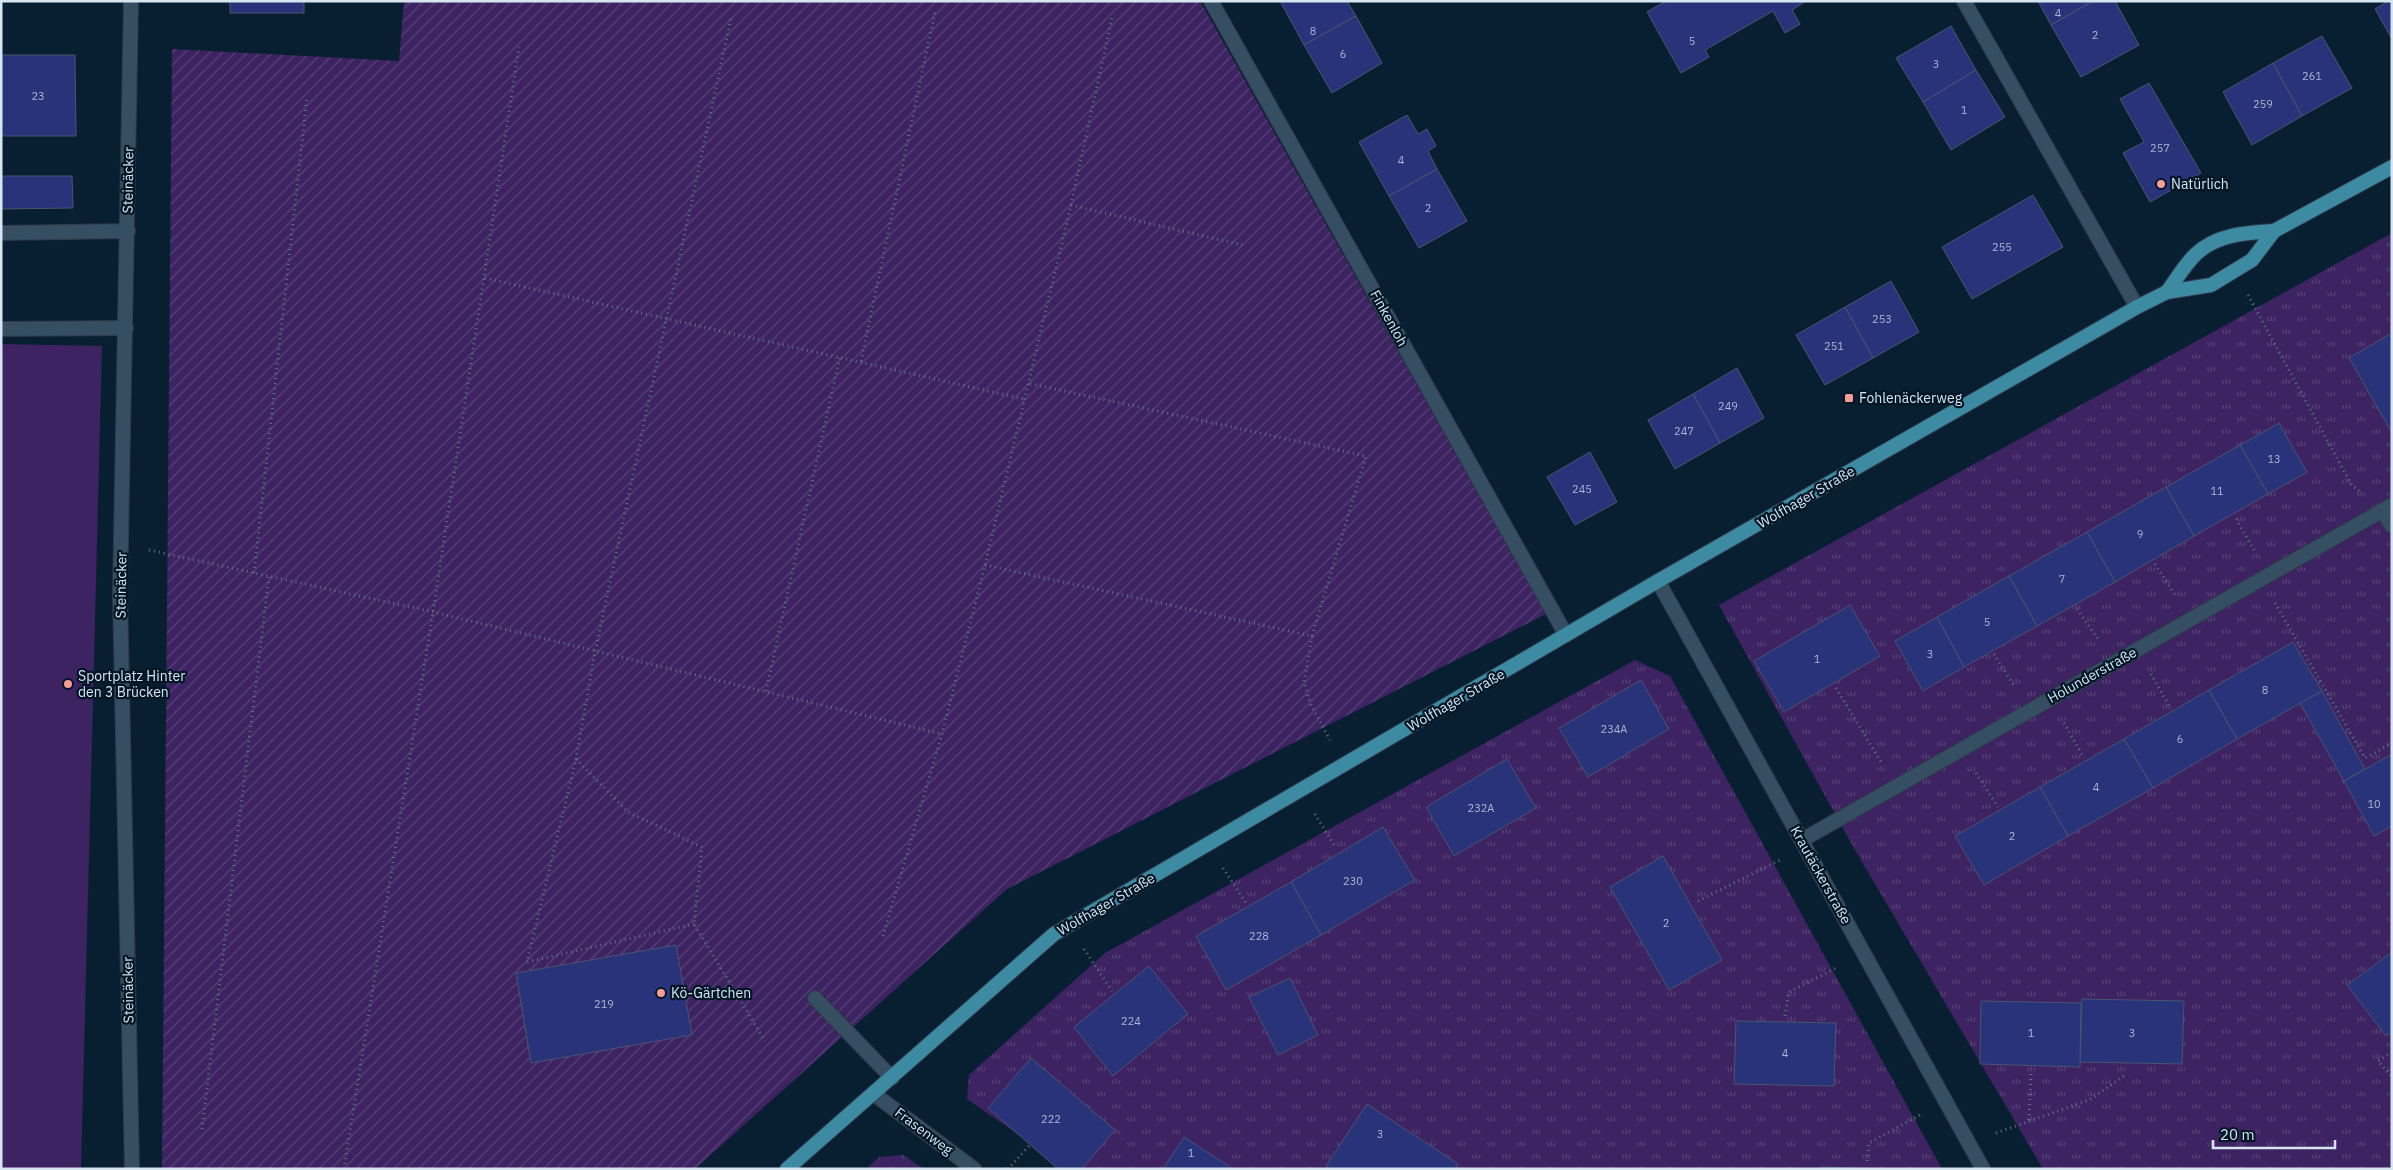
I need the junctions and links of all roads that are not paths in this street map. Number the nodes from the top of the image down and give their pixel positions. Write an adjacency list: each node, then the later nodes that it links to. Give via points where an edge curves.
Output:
1 (131, 1): 5 (street, Steinäcker)
2 (1211, 1): 15 (street, Finkenloh)
3 (1964, 1): 9 (street)
4 (2392, 167): 6 (main road, Wolfhager Straße)
5 (128, 231): 7 (street); 10 (street, Steinäcker)
6 (2274, 231): 8 (main road, Wolfhager Straße, via 2252,260 2233,272 2210,285); 8 (main road, Wolfhager Straße, via 2240,233 2216,241 2196,254)
7 (1, 233)
8 (2167, 292): 9 (main road, Wolfhager Straße)
9 (2138, 307): 14 (main road, Wolfhager Straße)
10 (126, 328): 11 (street); 20 (street, Steinäcker, via 120,594)
11 (1, 329)
12 (2387, 507): 13 (street); 16 (street, Holunderstraße, via 1896,786)
13 (2392, 526)
14 (1658, 581): 15 (main road, Wolfhager Straße); 16 (street, Krautäckerstraße)
15 (1566, 635): 18 (main road, Wolfhager Straße, via 1054,934)
16 (1804, 844): 23 (street, Krautäckerstraße)
17 (815, 998): 18 (street)
18 (892, 1078): 19 (main road, Wolfhager Straße)
19 (874, 1094): 21 (main road, Wolfhager Straße); 22 (street, Frasenweg)
20 (132, 1169)
21 (787, 1169)
22 (974, 1169)
23 (1983, 1169)

